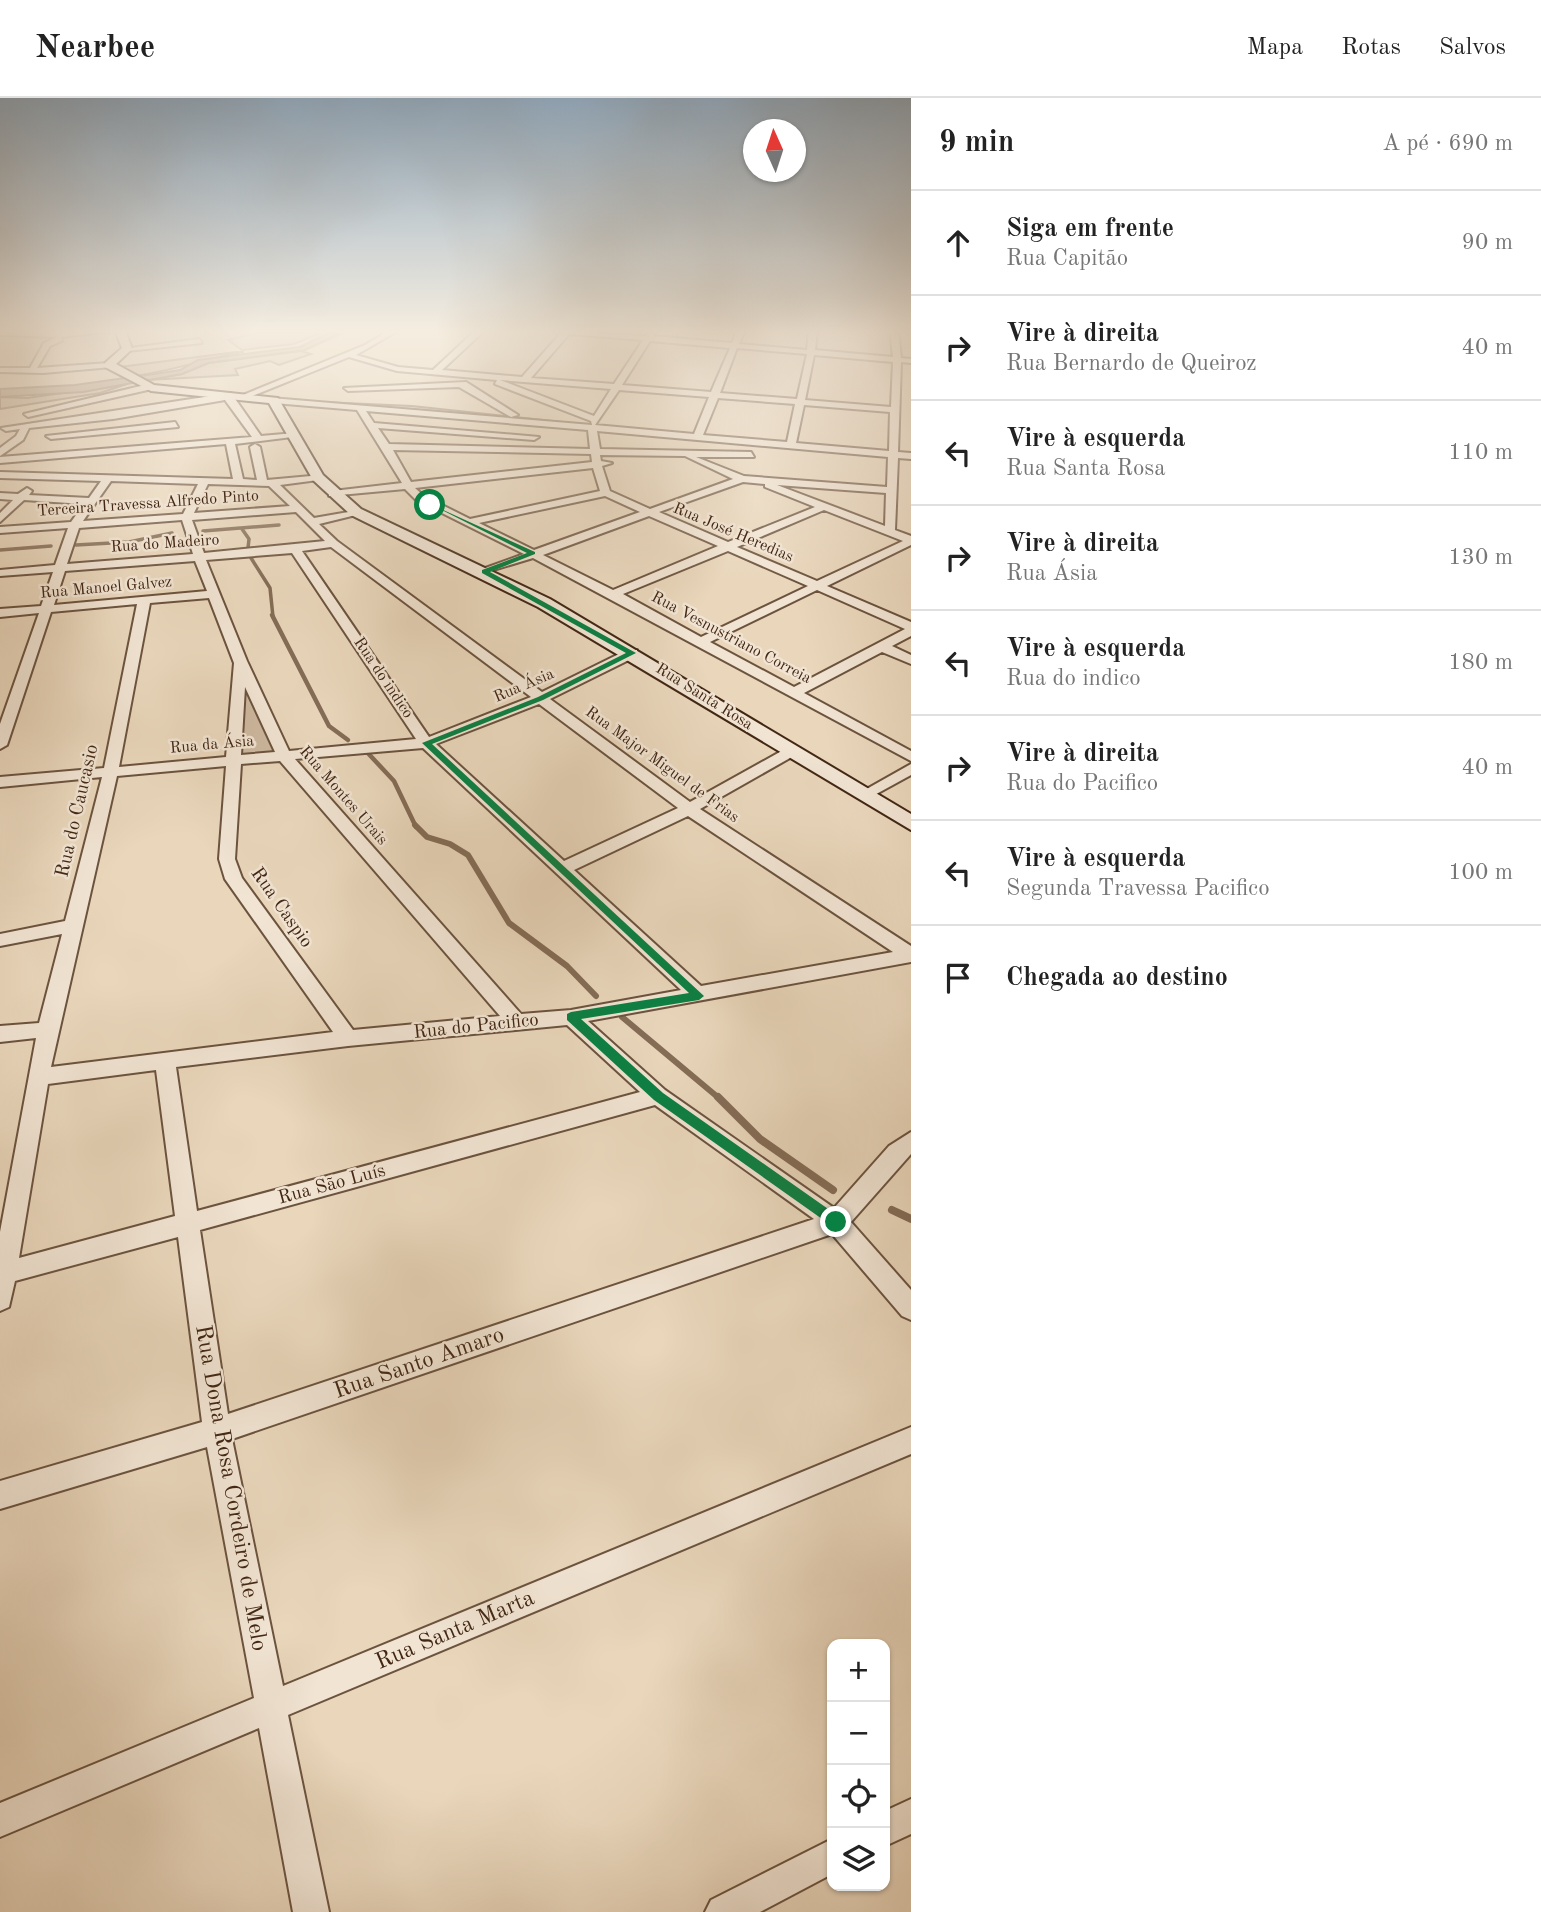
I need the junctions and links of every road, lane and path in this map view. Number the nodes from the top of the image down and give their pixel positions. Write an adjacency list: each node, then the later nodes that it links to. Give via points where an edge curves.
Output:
1 (41, 415): 16 (street)
2 (113, 415): 20 (street); 21 (street)
3 (163, 415): 18 (street)
4 (242, 415): 30 (street)
5 (282, 415): 23 (street, Rua Santa Rosa)
6 (364, 415): 19 (street)
7 (447, 415): 15 (street)
8 (510, 415): 9 (street)
9 (514, 415): 17 (street)
10 (574, 415): 17 (street)
11 (600, 415): 17 (street)
12 (707, 415): 24 (street)
13 (796, 415): 32 (street)
14 (894, 415): 37 (street)
15 (474, 417): 17 (street); 22 (street)
16 (3, 424): 20 (street)
17 (594, 424): 24 (street); 33 (street)
18 (175, 425): 21 (street); 31 (street)
19 (371, 425): 22 (street); 34 (street)
20 (26, 426): 25 (street)
21 (128, 429): 25 (street)
22 (466, 433): 26 (street); 35 (street)
23 (295, 436): 30 (street); 48 (street, Rua Santa Rosa)
24 (698, 436): 29 (street)
25 (20, 438): 36 (street)
26 (542, 438)
27 (581, 440): 33 (street)
28 (230, 442): 30 (street); 31 (street); 52 (street)
29 (750, 442): 32 (street); 38 (street)
30 (256, 443): 53 (street)
31 (194, 444): 41 (street)
32 (791, 445): 37 (street)
33 (594, 446): 35 (street); 39 (street); 43 (street)
34 (386, 447): 35 (street); 54 (street)
35 (458, 448)
36 (0, 453)
37 (892, 454): 40 (street); 55 (street)
38 (751, 455): 39 (street); 49 (street)
39 (689, 456): 43 (street); 50 (street)
40 (911, 456)
41 (0, 460)
42 (508, 462): 44 (street)
43 (596, 463): 44 (street); 56 (street)
44 (577, 464): 54 (street)
45 (0, 475): 46 (street)
46 (43, 476): 47 (street); 59 (street)
47 (109, 477): 51 (street); 60 (street)
48 (318, 477): 53 (street); 57 (street, Rua Santa Rosa)
49 (758, 478): 50 (street); 55 (street); 61 (street)
50 (742, 479): 64 (street)
51 (205, 480): 52 (street); 65 (street)
52 (239, 481): 53 (street)
53 (267, 482): 62 (street, Rua Major Miguel de Frias)
54 (407, 484): 57 (street); 68 (street, Rua Vesnustriano Correia, via 420,498)
55 (891, 490): 71 (street)
56 (606, 493): 64 (street, Rua José Heredias); 68 (street)
57 (333, 494): 63 (street, Rua Santa Rosa)
58 (0, 496): 59 (street)
59 (21, 497): 60 (street); 66 (street)
60 (92, 501): 69 (street)
61 (823, 507): 71 (street); 74 (street)
62 (299, 509): 65 (street, Terceira Travessa Alfredo Pinto); 67 (street, Rua Major Miguel de Frias)
63 (356, 512): 67 (street); 79 (street, Rua Santa Rosa)
64 (648, 513): 74 (street, Rua José Heredias); 76 (street)
65 (187, 516): 69 (street, Terceira Travessa Alfredo Pinto); 77 (street, Rua Montes Urais, via 189,534)
66 (0, 519)
67 (312, 522): 73 (street, Rua Major Miguel de Frias)
68 (469, 522): 76 (street, Rua Vesnustriano Correia)
69 (75, 524): 70 (street, Terceira Travessa Alfredo Pinto); 78 (street)
70 (0, 530)
71 (890, 531): 72 (street)
72 (911, 541): 81 (street)
73 (333, 544): 75 (street, Rua do Madeiro); 94 (street, Rua Major Miguel de Frias)
74 (727, 547): 81 (street, Rua José Heredias); 82 (street)
75 (295, 549): 77 (street, Rua do Madeiro); 95 (street, Rua do indico)
76 (532, 553): 79 (street); 82 (street, Rua Vesnustriano Correia)
77 (201, 556): 78 (street, Rua do Madeiro); 83 (street, Rua Montes Urais)
78 (59, 568): 80 (street, Rua do Madeiro); 85 (street)
79 (484, 572): 90 (street, Rua Santa Rosa)
80 (0, 573)
81 (820, 587): 87 (street, Rua José Heredias); 88 (street)
82 (613, 593): 88 (street, Rua Vesnustriano Correia)
83 (214, 594): 84 (street, Rua Manoel Galvez); 92 (street, Rua Montes Urais)
84 (144, 601): 85 (street, Rua Manoel Galvez); 102 (street, Rua do Caucasio)
85 (46, 608): 86 (street, Rua Manoel Galvez); 96 (street)
86 (0, 613)
87 (911, 629): 89 (street)
88 (700, 642): 93 (street, Rua Vesnustriano Correia)
89 (880, 646): 91 (street); 93 (street)
90 (632, 653): 94 (street, Rua Ásia); 97 (street, Rua Santa Rosa)
91 (911, 660)
92 (240, 661): 98 (street, Rua Montes Urais); 100 (street, Rua Caspio)
93 (795, 692): 99 (street, Rua Vesnustriano Correia)
94 (541, 698): 95 (street, Rua Ásia); 105 (street, Rua Major Miguel de Frias)
95 (426, 743): 98 (street, Rua da Ásia); 107 (street, Rua do indico)
96 (0, 746)
97 (792, 751): 104 (street, Rua Santa Rosa); 105 (street)
98 (284, 756): 100 (street, Rua da Ásia); 113 (street, Rua Montes Urais)
99 (911, 757)
100 (233, 761): 102 (street, Rua da Ásia); 116 (street, Rua Caspio, via 227,859 234,879)
101 (911, 769): 104 (street)
102 (111, 771): 103 (street, Rua da Ásia); 108 (street, Rua do Caucasio)
103 (0, 782)
104 (864, 795): 106 (street, Rua Santa Rosa)
105 (689, 809): 107 (street); 110 (street, Rua Major Miguel de Frias)
106 (911, 823)
107 (562, 869): 111 (street, Rua do indico)
108 (72, 926): 109 (street); 114 (street, Rua do Caucasio)
109 (0, 940)
110 (911, 956): 111 (street, Rua do Pacifico)
111 (699, 996): 112 (street, Rua do Pacifico)
112 (571, 1017): 113 (street, Rua do Pacifico); 119 (street)
113 (517, 1024): 116 (street, Rua do Pacifico)
114 (47, 1030): 115 (street); 118 (street)
115 (0, 1034)
116 (348, 1038): 117 (street, Rua do Pacifico)
117 (165, 1062): 118 (street, Rua do Pacifico); 122 (street, Rua Dona Rosa Cordeiro de Melo)
118 (37, 1077): 123 (street)
119 (658, 1096): 121 (street); 122 (street, Rua São Luís)
120 (906, 1150): 121 (street)
121 (836, 1222): 125 (street); 126 (street, Rua Santo Amaro)
122 (190, 1223): 123 (street, Rua São Luís); 126 (street, Rua Dona Rosa Cordeiro de Melo)
123 (5, 1273): 124 (street)
124 (0, 1298)
125 (911, 1307)
126 (217, 1431): 128 (street, Rua Santo Amaro); 129 (street, Rua Dona Rosa Cordeiro de Melo)
127 (911, 1440): 129 (street, Rua Santa Marta)
128 (0, 1495)
129 (270, 1707): 131 (street, Rua Santa Marta); 134 (street, Rua Dona Rosa Cordeiro de Melo)
130 (911, 1816): 132 (street)
131 (0, 1820)
132 (887, 1828)
133 (827, 1859): 135 (street)
134 (311, 1912)
135 (723, 1912)

